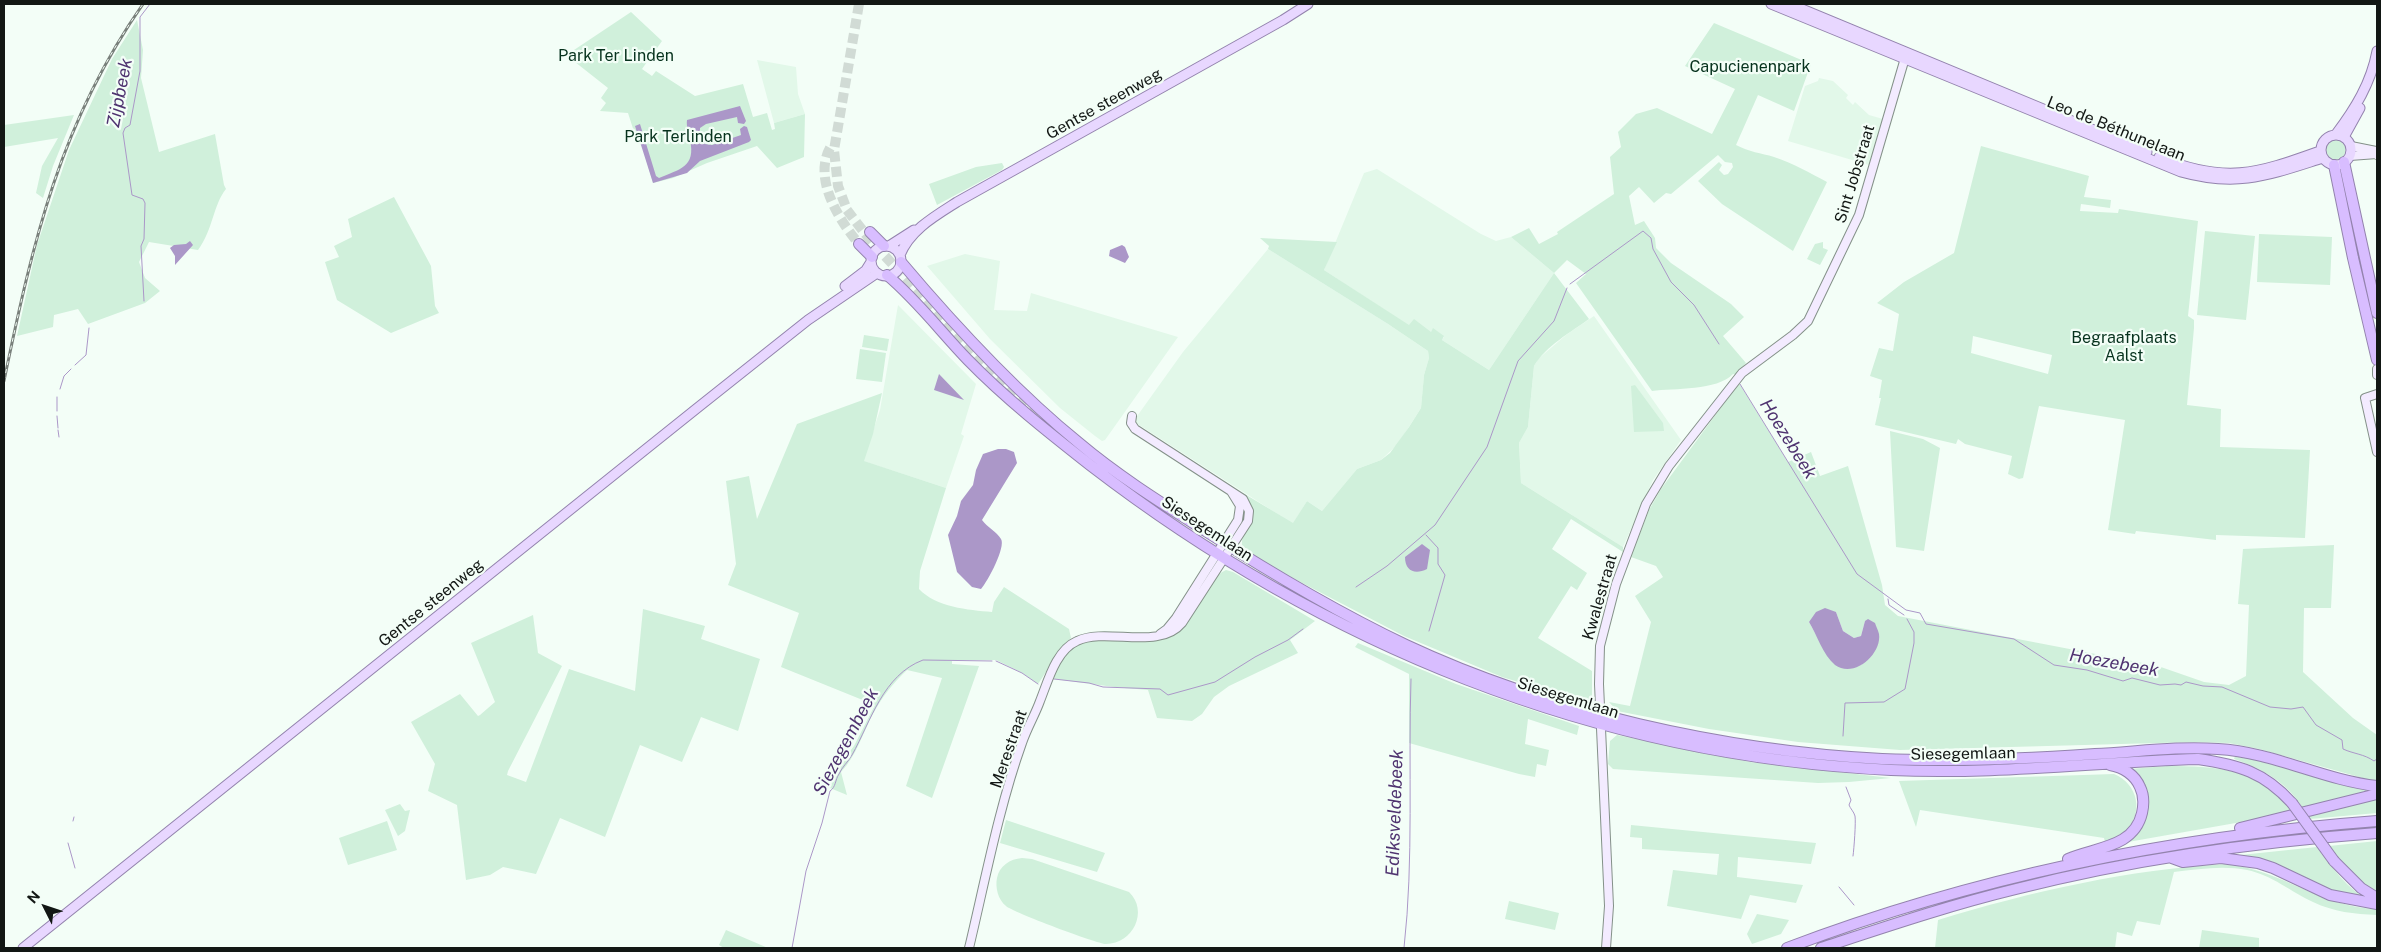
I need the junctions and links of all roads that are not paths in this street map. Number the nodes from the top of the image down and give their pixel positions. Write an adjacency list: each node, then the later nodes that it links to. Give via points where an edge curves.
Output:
1 (1308, 4): 13 (main road, Gentse steenweg, via 957,202)
2 (1771, 4): 5 (main road)
3 (1790, 4): 5 (main road)
4 (2377, 51): 7 (main road, via 2369,80)
5 (1905, 55): 9 (main road, Leo de Béthunelaan, via 2198,177 2216,180 2268,176); 22 (street, Sint Jobstraat, via 1860,215)
6 (2377, 72): 7 (main road, via 2370,91)
7 (2340, 135): 8 (main road); 9 (main road, via 2326,138)
8 (2351, 146): 10 (street, via 2367,148); 11 (main road)
9 (2321, 154): 12 (main road)
10 (2377, 155): 11 (street)
11 (2347, 159): 12 (main road); 20 (highway)
12 (2334, 165): 23 (highway)
13 (916, 231): 16 (main road, Gentse steenweg); 17 (main road, Gentse steenweg, via 904,245)
14 (870, 232): 16 (highway)
15 (859, 244): 18 (highway)
16 (886, 246): 17 (main road, via 894,248); 18 (main road, via 876,250)
17 (900, 259): 19 (main road, via 898,270); 29 (highway, Siesegemlaan, via 1028,398 1082,447)
18 (872, 260): 19 (main road); 21 (main road, Gentse steenweg, via 866,270 814,311)
19 (882, 274): 21 (main road, Gentse steenweg, via 844,293); 30 (highway, Siesegemlaan, via 1012,399 1102,474)
20 (2377, 313)
21 (808, 320): 43 (main road, Gentse steenweg)
22 (1808, 321): 31 (street, Kwalestraat, via 1742,373 1669,466 1646,504 1616,584 1600,646)
23 (2377, 360)
24 (2377, 369): 25 (street)
25 (2377, 375)
26 (2377, 394): 28 (street, via 2365,398)
27 (1132, 416): 29 (street, Merestraat, via 1131,423 1135,429 1227,488 1237,501 1240,513)
28 (2377, 452)
29 (1227, 545): 30 (street, Merestraat); 31 (highway, Siesegemlaan, via 1280,578 1409,646)
30 (1220, 557): 31 (highway, Siesegemlaan, via 1311,609 1403,655 1492,690); 44 (street, Merestraat, via 1178,627 1167,634 1088,638 1077,641 1062,653 1021,744)
31 (1601, 719): 32 (highway, Siesegemlaan); 45 (street, Kwalestraat, via 1609,906)
32 (1640, 729): 33 (highway, Siesegemlaan, via 1764,757 1892,770 1954,771); 34 (highway, Siesegemlaan, via 1764,747 1884,759 1950,760 2194,748 2234,750)
33 (2099, 764): 40 (highway, via 2116,766 2136,779 2144,807 2138,826 2113,845 2070,858); 41 (highway, Siesegemlaan, bridge, via 2198,759 2232,764 2259,775 2278,787 2292,803 2334,861 2361,888)
34 (2377, 786)
35 (2377, 794): 38 (highway, via 2238,828)
36 (2377, 821): 38 (highway)
37 (2377, 833): 39 (highway, via 2293,840)
38 (2232, 836): 40 (highway, via 2124,852)
39 (2168, 857): 42 (highway, via 2183,862 2221,858 2258,863 2330,895); 47 (highway, via 2014,889)
40 (2054, 867): 46 (highway, via 1945,896)
41 (2377, 898)
42 (2377, 904)
43 (22, 948)
44 (969, 948)
45 (1606, 948)
46 (1787, 948)
47 (1820, 948)

